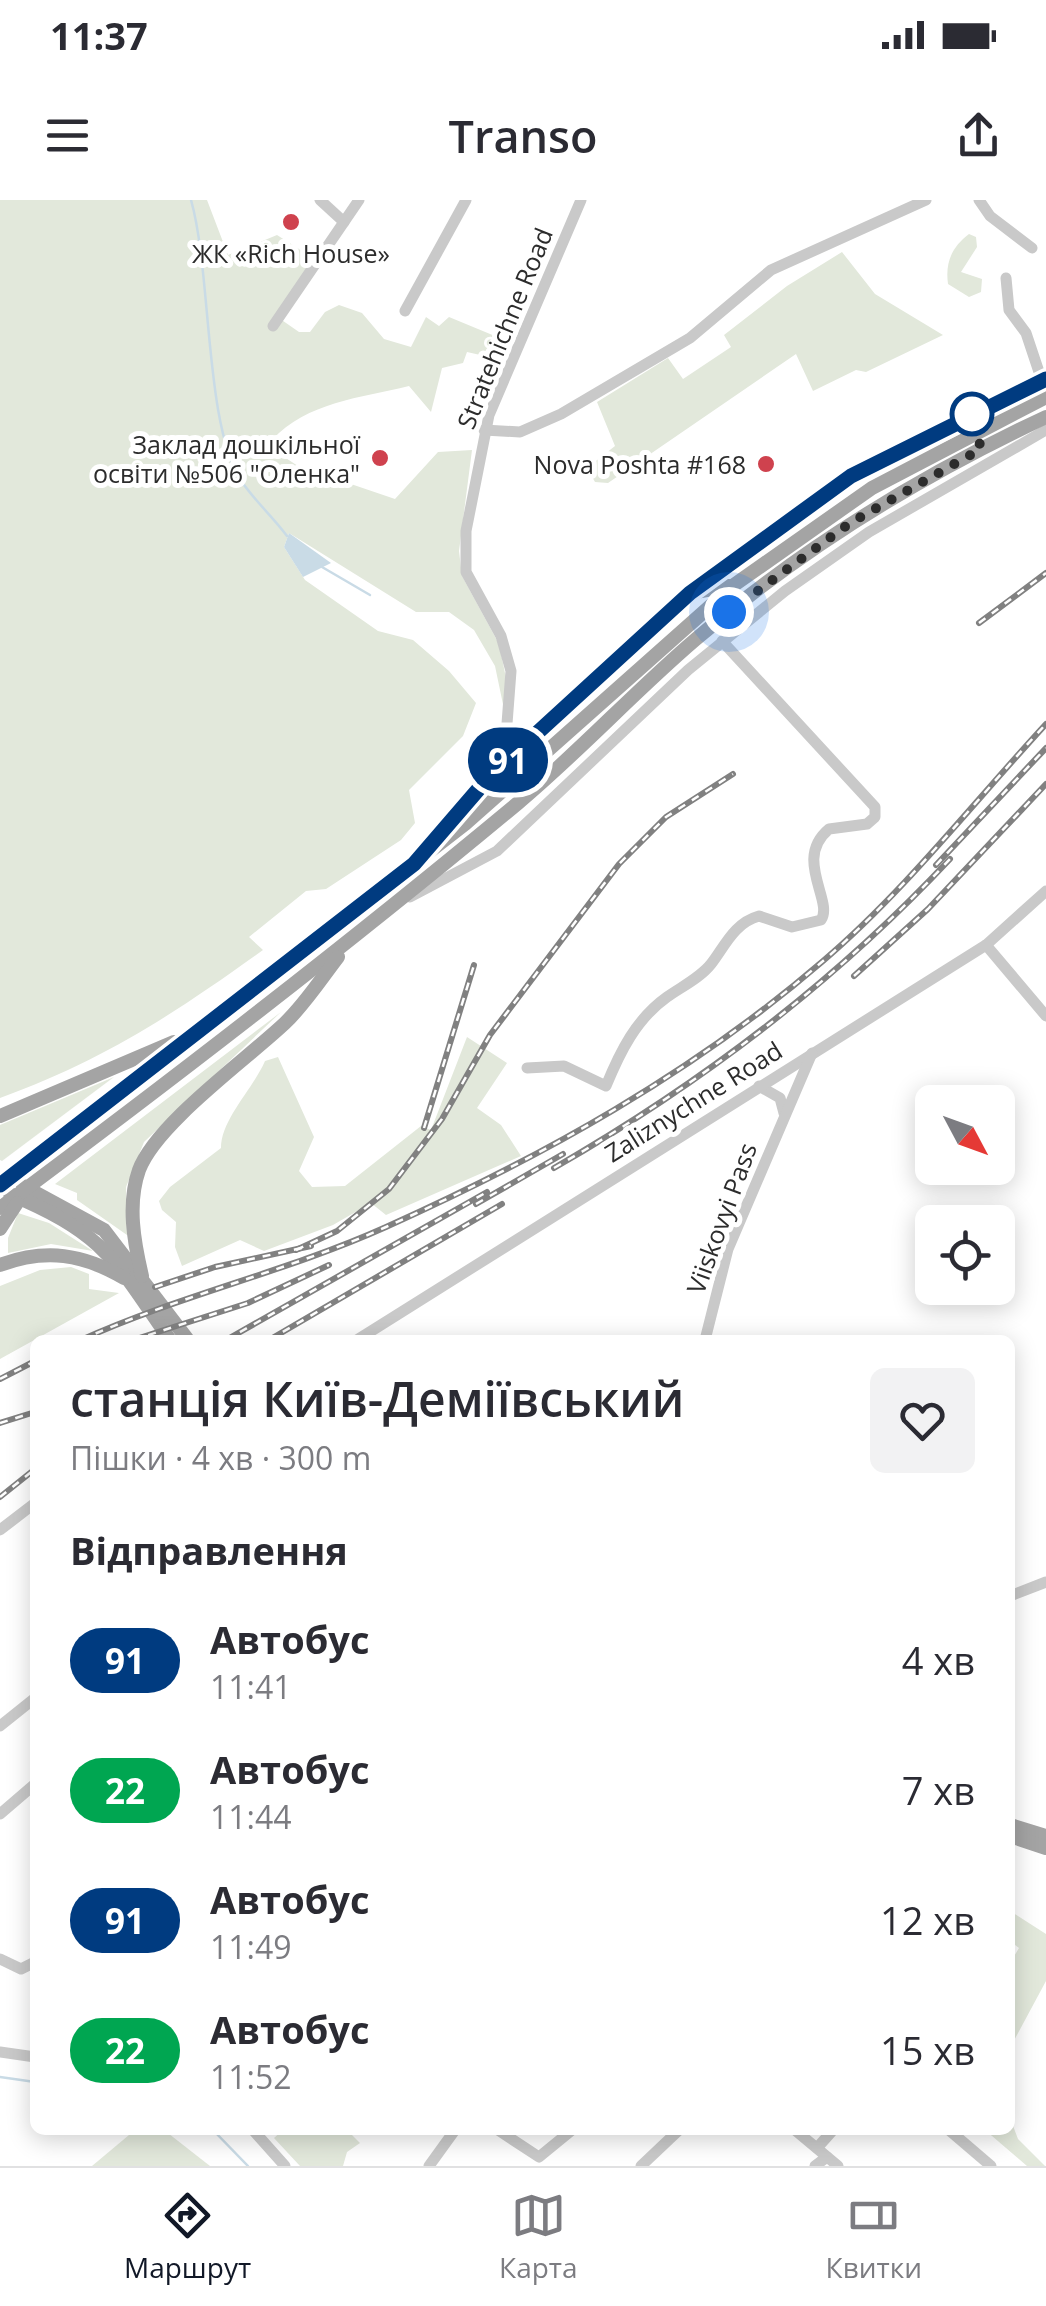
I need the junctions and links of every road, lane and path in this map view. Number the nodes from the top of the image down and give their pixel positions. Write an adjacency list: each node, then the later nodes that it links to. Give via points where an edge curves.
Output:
1 (320, 200): 7 (street)
2 (359, 200): 7 (street)
3 (466, 200): 10 (street)
4 (581, 200): 15 (street, Stratehichne Road)
5 (926, 200): 15 (street, via 770,270 690,338 561,414 520,432)
6 (979, 200): 8 (street)
7 (344, 222): 11 (street)
8 (1032, 248)
9 (1006, 278): 12 (street, via 1009,310)
10 (405, 311)
11 (273, 326)
12 (1044, 380): 18 (street, via 851,476)
13 (1046, 397): 17 (main road, via 872,488)
14 (1046, 417): 23 (main road, via 885,501 782,572 697,638 525,797)
15 (484, 430): 20 (street, Stratehichne Road, via 464,564 511,671)
16 (1046, 430): 19 (street, via 869,532)
17 (734, 584): 18 (main road); 21 (main road)
18 (690, 593): 20 (street)
19 (722, 641): 23 (street, via 497,851); 29 (street, via 875,807 876,816 866,824 829,829 819,840 814,869 826,907 821,920 792,927 759,916 743,924 709,967 651,1010 624,1044 606,1086 564,1066)
20 (504, 763): 21 (street)
21 (414, 864): 27 (main road)
22 (1046, 892): 25 (street, Zaliznychne Road)
23 (392, 905): 24 (main road)
24 (365, 927): 33 (main road); 38 (main road, via 295,1012 144,1158 134,1201)
25 (986, 945): 26 (street); 28 (street, Zaliznychne Road)
26 (1046, 1016)
27 (191, 1035): 32 (main road); 34 (main road)
28 (812, 1053): 30 (street, Zaliznychne Road); 31 (street, Viiskovyi Pass)
29 (527, 1068)
30 (760, 1086): 31 (street, via 780,1098); 41 (street, Zaliznychne Road)
31 (784, 1114): 42 (street, Viiskovyi Pass, via 728,1250)
32 (0, 1116)
33 (58, 1165): 35 (main road); 36 (main road)
34 (0, 1182): 38 (main road, via 104,1230)
35 (0, 1208)
36 (0, 1229)
37 (0, 1265): 38 (main road, via 54,1254)
38 (136, 1279): 39 (main road); 40 (main road)
39 (167, 1335)
40 (184, 1335)
41 (365, 1335)
42 (706, 1335)
43 (30, 1507): 44 (street)
44 (0, 1530)
45 (1043, 1581): 46 (street)
46 (1015, 1594)
47 (30, 1702): 48 (street)
48 (0, 1726)
49 (30, 1788): 50 (street)
50 (0, 1814)
51 (1015, 1827): 52 (main road)
52 (1046, 1836)
53 (1015, 1838): 54 (main road)
54 (1046, 1848)
55 (0, 1958): 56 (street, via 22,1969)
56 (30, 1965)
57 (0, 2052): 58 (street)
58 (30, 2057)
59 (257, 2135): 68 (street)
60 (451, 2135): 69 (street)
61 (506, 2135): 62 (street, via 539,2157)
62 (566, 2135)
63 (674, 2135): 70 (street)
64 (801, 2135): 67 (street)
65 (830, 2135): 67 (street)
66 (956, 2135): 73 (street)
67 (822, 2152): 71 (street); 72 (street)
68 (285, 2166)
69 (429, 2166)
70 (641, 2166)
71 (815, 2166)
72 (838, 2166)
73 (990, 2166)

